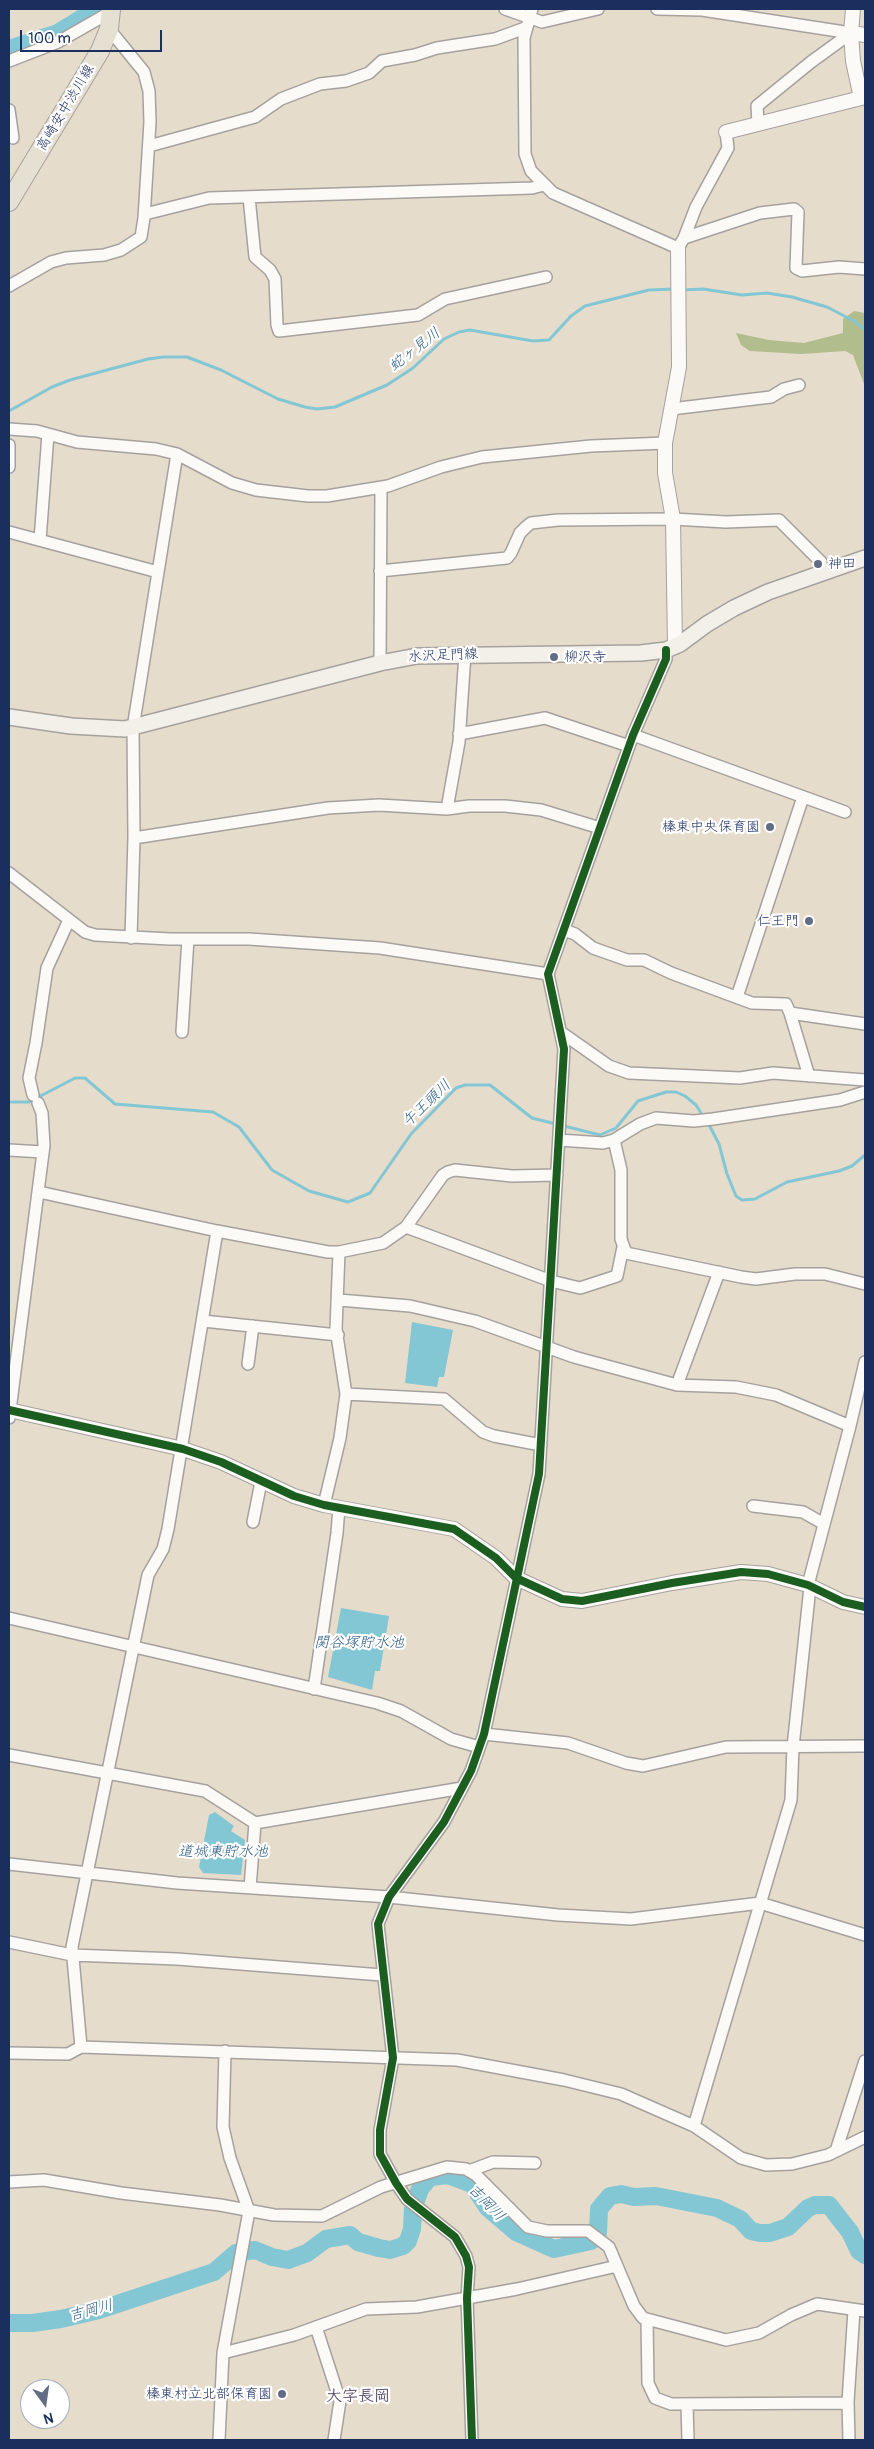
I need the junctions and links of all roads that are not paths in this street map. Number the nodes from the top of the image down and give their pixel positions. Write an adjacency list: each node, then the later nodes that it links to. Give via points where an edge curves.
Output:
1 (505, 9): 6 (street)
2 (598, 9): 6 (street, via 542,22)
3 (657, 9): 7 (street, via 702,10)
4 (853, 9): 7 (street)
5 (112, 15): 8 (street, via 58,42); 14 (street, via 144,72 149,91); 17 (main road, 高崎安中渋川線, via 100,51)
6 (530, 16): 14 (street, via 495,39 382,61 369,72 346,82 320,84 281,99 255,117); 15 (street, via 524,154 531,171)
7 (858, 34): 9 (street, via 853,61); 11 (street, via 811,62 757,106)
8 (9, 61)
9 (863, 98): 11 (street)
10 (9, 110): 13 (street)
11 (758, 124): 12 (street)
12 (726, 132): 19 (street, via 728,148 696,207)
13 (13, 138)
14 (149, 146): 18 (street)
15 (544, 185): 16 (street, via 532,188); 19 (street, via 553,193)
16 (249, 197): 18 (street, via 209,198); 21 (street, via 255,257 275,279 276,325 279,331 418,315 445,299)
17 (9, 202)
18 (144, 214): 22 (street, via 141,236 130,246 104,255 50,262)
19 (681, 243): 20 (street, via 760,213 794,209 798,212 796,268 802,271 839,267); 24 (street, via 679,367)
20 (865, 269)
21 (546, 277)
22 (9, 286)
23 (799, 385): 24 (street, via 771,397)
24 (671, 409): 27 (street)
25 (9, 429): 26 (street)
26 (48, 434): 29 (street, via 77,442); 34 (street)
27 (664, 443): 31 (street, via 591,446 482,457); 32 (street)
28 (9, 444): 30 (street)
29 (177, 454): 31 (street, via 232,482 256,490 327,496); 38 (street)
30 (9, 467)
31 (380, 487): 37 (street)
32 (672, 520): 36 (street, via 779,520); 37 (street, via 531,523 520,533 506,558); 39 (street)
33 (9, 532): 34 (street)
34 (40, 540): 38 (street)
35 (865, 558): 39 (main road, 水沢足門線, via 768,592 707,624)
36 (821, 562)
37 (380, 571): 41 (street)
38 (158, 572): 43 (street)
39 (671, 648): 40 (main road, 水沢足門線, via 641,653); 45 (street)
40 (465, 654): 41 (main road, 水沢足門線, via 417,656); 44 (street)
41 (380, 663): 43 (main road, 水沢足門線)
42 (9, 717): 43 (main road, 水沢足門線, via 71,726)
43 (133, 728): 50 (street)
44 (459, 734): 45 (street, via 544,718); 47 (street)
45 (631, 741): 46 (street); 49 (street)
46 (803, 797): 48 (street); 57 (street)
47 (447, 809): 49 (street, via 505,806 542,810); 50 (street, via 379,805 328,808)
48 (845, 812)
49 (600, 828): 53 (street)
50 (134, 838): 54 (street)
51 (9, 875): 52 (street)
52 (69, 920): 54 (street, via 85,932); 68 (street, via 47,968 29,1078 42,1113)
53 (564, 930): 56 (street); 57 (street, via 593,948 627,960 644,960)
54 (131, 938): 55 (street)
55 (188, 939): 56 (street, via 249,939 380,948); 60 (street)
56 (548, 974): 61 (street)
57 (736, 997): 58 (street, via 752,1003 786,1004)
58 (790, 1014): 59 (street); 62 (street)
59 (865, 1024)
60 (182, 1032)
61 (562, 1033): 62 (street, via 609,1066 629,1073 740,1078 773,1073); 65 (street)
62 (809, 1076): 63 (street)
63 (865, 1080)
64 (865, 1092): 66 (street, via 840,1100 699,1121 656,1118)
65 (559, 1137): 66 (street, via 603,1143); 69 (street)
66 (614, 1140): 73 (street, via 621,1170)
67 (9, 1150): 68 (street)
68 (43, 1152): 70 (street)
69 (557, 1174): 71 (street, via 512,1176 448,1172); 76 (street)
70 (39, 1192): 72 (street); 87 (street)
71 (406, 1228): 74 (street, via 383,1243); 76 (street)
72 (218, 1231): 74 (street); 79 (street)
73 (623, 1246): 75 (street, via 626,1253); 76 (street, via 616,1276 580,1288)
74 (339, 1252): 78 (street)
75 (719, 1272): 77 (street, via 756,1279 825,1274); 85 (street)
76 (552, 1281): 82 (street)
77 (865, 1284)
78 (339, 1300): 81 (street); 82 (street, via 410,1306 475,1322)
79 (203, 1321): 80 (street); 90 (street)
80 (253, 1326): 81 (street); 84 (street)
81 (338, 1335): 86 (street)
82 (548, 1347): 85 (street); 89 (street)
83 (865, 1362): 88 (street)
84 (248, 1364)
85 (677, 1385): 88 (street, via 736,1387 776,1395)
86 (346, 1394): 89 (street, via 444,1399 483,1432); 92 (street, via 340,1438)
87 (9, 1412): 90 (street)
88 (850, 1426): 96 (street)
89 (541, 1445): 97 (street, via 537,1484)
90 (183, 1449): 91 (street, via 221,1462); 101 (street, via 168,1530 163,1549 148,1575)
91 (261, 1482): 92 (street); 95 (street)
92 (324, 1505): 94 (street)
93 (753, 1506): 96 (street, via 803,1512)
94 (339, 1507): 97 (street, via 454,1529 496,1558); 102 (street)
95 (254, 1522)
96 (824, 1524): 98 (street)
97 (516, 1578): 98 (street, via 550,1595 582,1601 741,1572 768,1574); 103 (street)
98 (809, 1586): 99 (street, via 843,1602); 106 (street)
99 (865, 1607)
100 (9, 1618): 101 (street)
101 (134, 1647): 102 (street); 108 (street)
102 (314, 1689): 105 (street, via 401,1711 451,1739)
103 (484, 1734): 105 (street); 106 (street, via 568,1743 643,1766 726,1748)
104 (865, 1746): 106 (street)
105 (479, 1747): 109 (street)
106 (793, 1747): 115 (street, via 792,1800)
107 (9, 1755): 108 (street)
108 (109, 1774): 110 (street, via 205,1791); 112 (street)
109 (462, 1788): 110 (street); 114 (street, via 444,1822)
110 (255, 1823): 113 (street)
111 (9, 1864): 112 (street)
112 (88, 1873): 113 (street); 118 (street)
113 (250, 1888): 114 (street)
114 (389, 1897): 115 (street, via 558,1915 631,1919); 119 (street, via 378,1924)
115 (760, 1903): 116 (street); 125 (street)
116 (865, 1935)
117 (9, 1942): 118 (street)
118 (72, 1955): 119 (street, via 177,1959); 120 (street)
119 (382, 1975): 123 (street)
120 (81, 2047): 121 (street); 122 (street, via 68,2054)
121 (224, 2051): 123 (street); 132 (street, via 223,2127)
122 (9, 2052)
123 (393, 2058): 125 (street, via 457,2060 564,2080 621,2094); 131 (street, via 380,2130 380,2154)
124 (865, 2061): 127 (street)
125 (694, 2126): 127 (street, via 741,2158 766,2165 792,2164)
126 (865, 2137): 127 (street)
127 (836, 2151)
128 (534, 2163): 129 (street, via 493,2162)
129 (469, 2171): 131 (street, via 447,2167); 133 (street, via 528,2227 547,2231 588,2231 609,2247)
130 (9, 2182): 132 (street, via 44,2180 220,2204)
131 (396, 2183): 132 (street, via 322,2216); 134 (street, via 407,2198 455,2237 469,2267)
132 (249, 2211): 138 (street)
133 (617, 2266): 134 (street); 136 (street, via 634,2306)
134 (467, 2298): 137 (street, via 417,2307 366,2309); 143 (street)
135 (860, 2310): 136 (street, via 817,2304 759,2333 726,2340); 139 (street)
136 (647, 2319): 140 (street, via 648,2382 655,2398 671,2404)
137 (316, 2326): 138 (street); 142 (street, via 340,2401)
138 (223, 2353): 141 (street)
139 (848, 2403): 140 (street); 145 (street)
140 (687, 2404): 144 (street)
141 (219, 2440)
142 (334, 2440)
143 (472, 2440)
144 (688, 2440)
145 (849, 2440)

